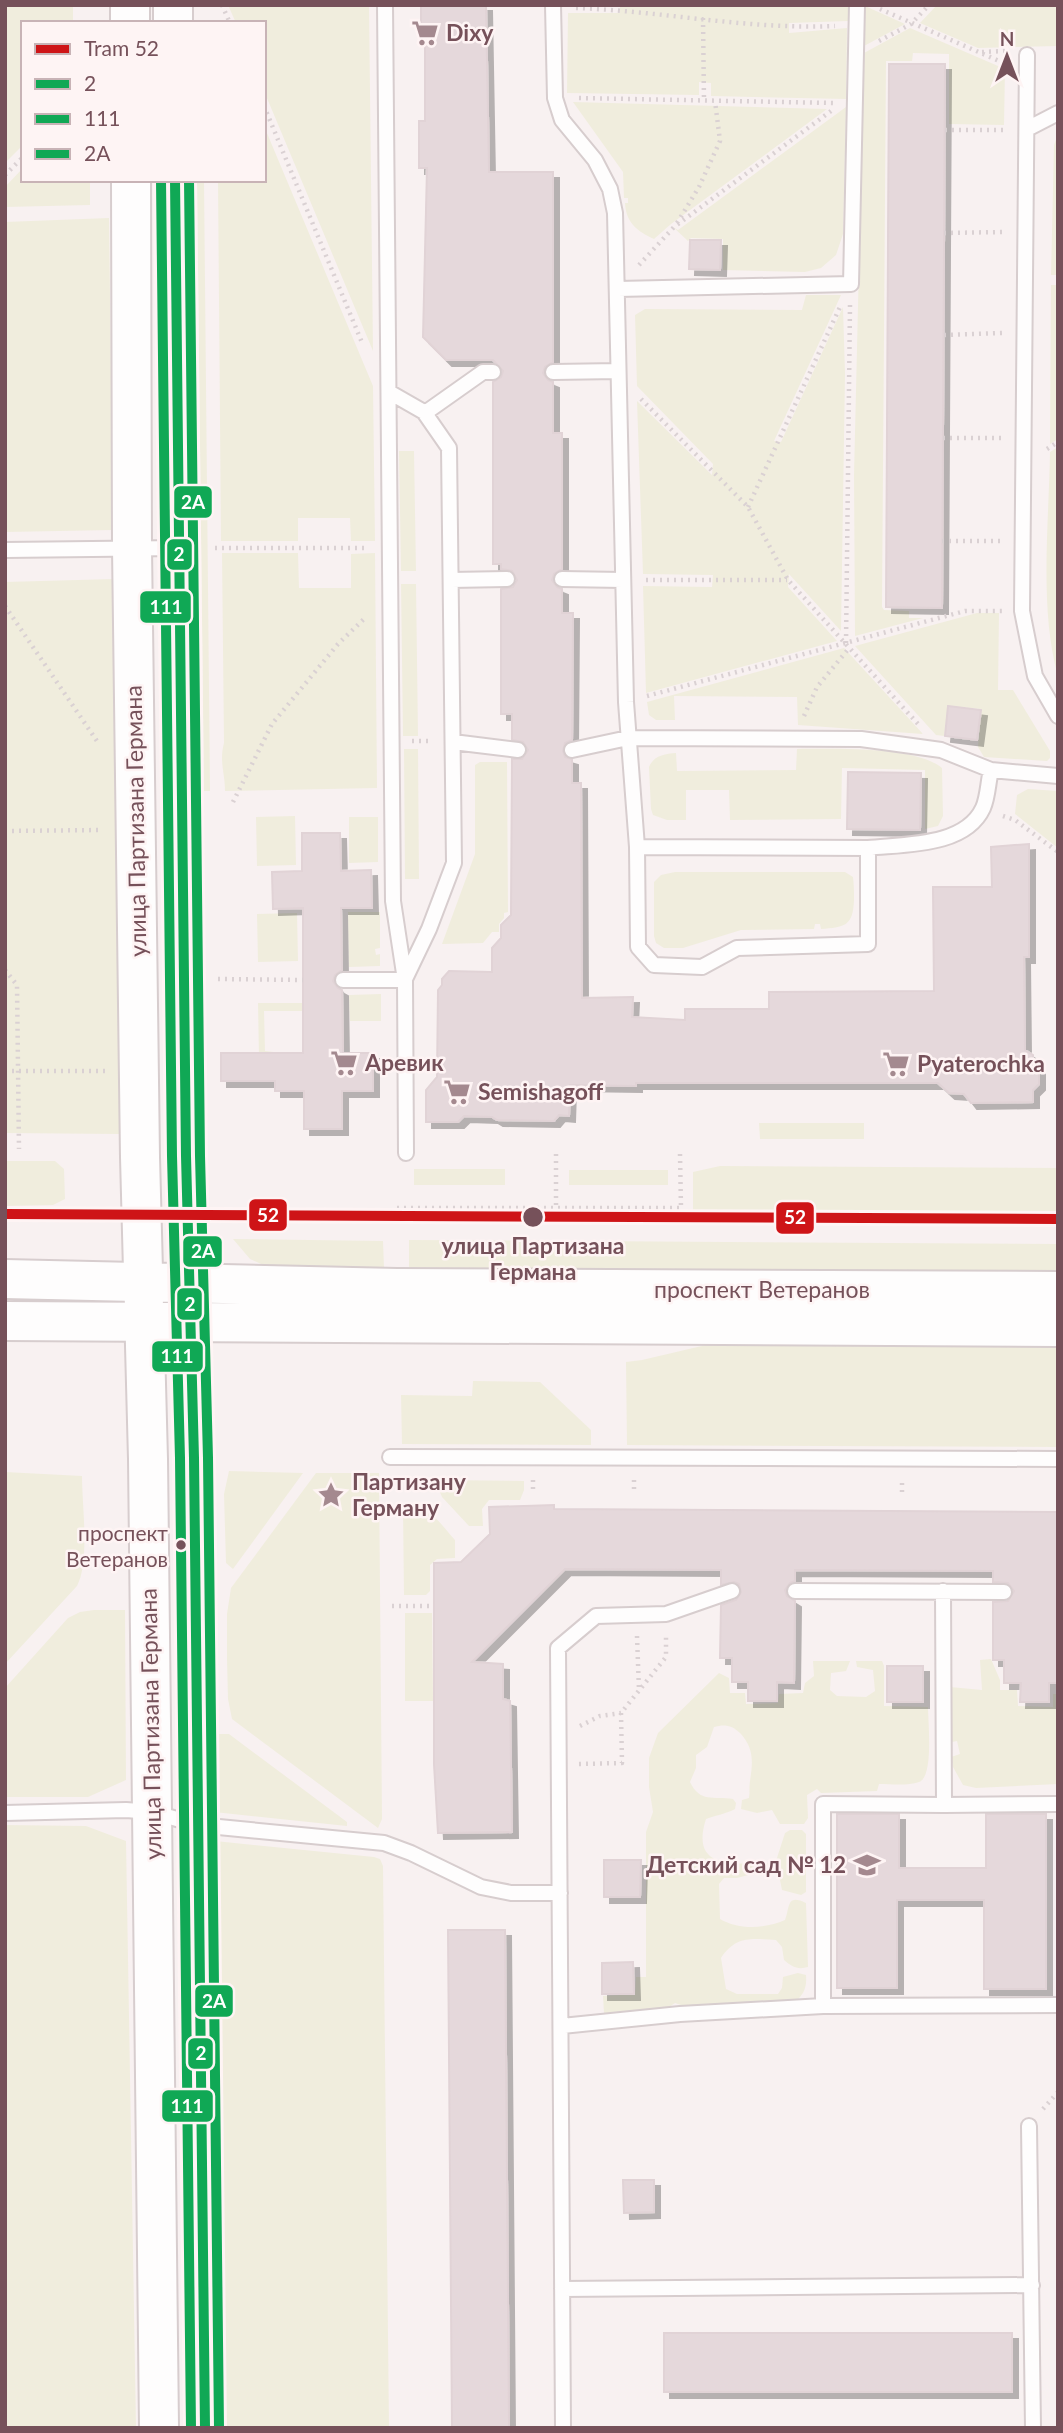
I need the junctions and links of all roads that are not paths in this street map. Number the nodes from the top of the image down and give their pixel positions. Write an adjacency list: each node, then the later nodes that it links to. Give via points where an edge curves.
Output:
1 (386, 5): 13 (lane)
2 (553, 5): 9 (lane, via 555,98 562,120 595,160 610,189)
3 (857, 5): 9 (lane, via 851,284)
4 (1027, 55): 6 (lane)
5 (1058, 113): 6 (lane)
6 (1027, 130): 22 (lane, via 1022,611 1035,676)
7 (131, 182): 15 (main road, улица Партизана Германа)
8 (175, 182): 16 (main road, улица Партизана Германа)
9 (618, 289): 10 (lane)
10 (618, 371): 12 (lane); 21 (lane)
11 (494, 372): 14 (lane, via 483,372)
12 (553, 372)
13 (389, 392): 14 (lane); 32 (lane, via 393,901)
14 (425, 413): 20 (lane, via 449,448)
15 (132, 548): 16 (lane); 17 (lane); 35 (main road, улица Партизана Германа)
16 (198, 548): 36 (main road, улица Партизана Германа, via 186,1156)
17 (5, 550)
18 (507, 579): 20 (lane)
19 (562, 579): 21 (lane)
20 (451, 580): 24 (lane)
21 (623, 580): 23 (lane)
22 (1058, 716)
23 (628, 738): 26 (lane); 27 (lane, via 861,739 941,750); 29 (lane)
24 (453, 742): 25 (lane); 32 (lane, via 454,863)
25 (518, 750)
26 (572, 750)
27 (991, 770): 28 (lane); 30 (lane, via 983,808 966,829 941,838)
28 (1058, 776)
29 (637, 847): 30 (lane); 30 (lane, via 638,947 654,965 702,967 737,948 868,944)
30 (869, 849)
31 (342, 980): 32 (lane)
32 (405, 980): 33 (lane)
33 (406, 1153)
34 (5, 1279): 35 (main road, проспект Ветеранов)
35 (143, 1282): 36 (main road, проспект Ветеранов); 39 (main road, улица Партизана Германа)
36 (190, 1284): 37 (main road, проспект Ветеранов); 40 (main road, улица Партизана Германа)
37 (1058, 1291)
38 (5, 1321): 39 (main road, проспект Ветеранов)
39 (145, 1322): 40 (main road, проспект Ветеранов); 50 (main road, улица Партизана Германа)
40 (191, 1322): 41 (main road, проспект Ветеранов); 52 (main road, улица Партизана Германа)
41 (1058, 1327)
42 (390, 1457): 43 (lane)
43 (1058, 1459)
44 (732, 1591): 53 (lane, via 666,1614 596,1616 558,1648)
45 (795, 1591): 46 (lane)
46 (943, 1591): 47 (lane); 49 (lane)
47 (1004, 1592)
48 (1058, 1804): 49 (lane)
49 (944, 1805): 55 (lane, via 823,1804)
50 (152, 1812): 51 (lane); 52 (lane); 60 (main road, улица Партизана Германа)
51 (5, 1813)
52 (198, 1825): 53 (lane, via 384,1843 481,1887 511,1893); 61 (main road, улица Партизана Германа)
53 (560, 1893): 56 (lane)
54 (1058, 2005): 55 (lane)
55 (823, 2006): 56 (lane)
56 (562, 2026): 59 (lane)
57 (1029, 2126): 58 (lane)
58 (1032, 2284): 59 (lane); 63 (lane)
59 (562, 2289): 62 (lane)
60 (159, 2428)
61 (205, 2428)
62 (563, 2428)
63 (1033, 2428)

